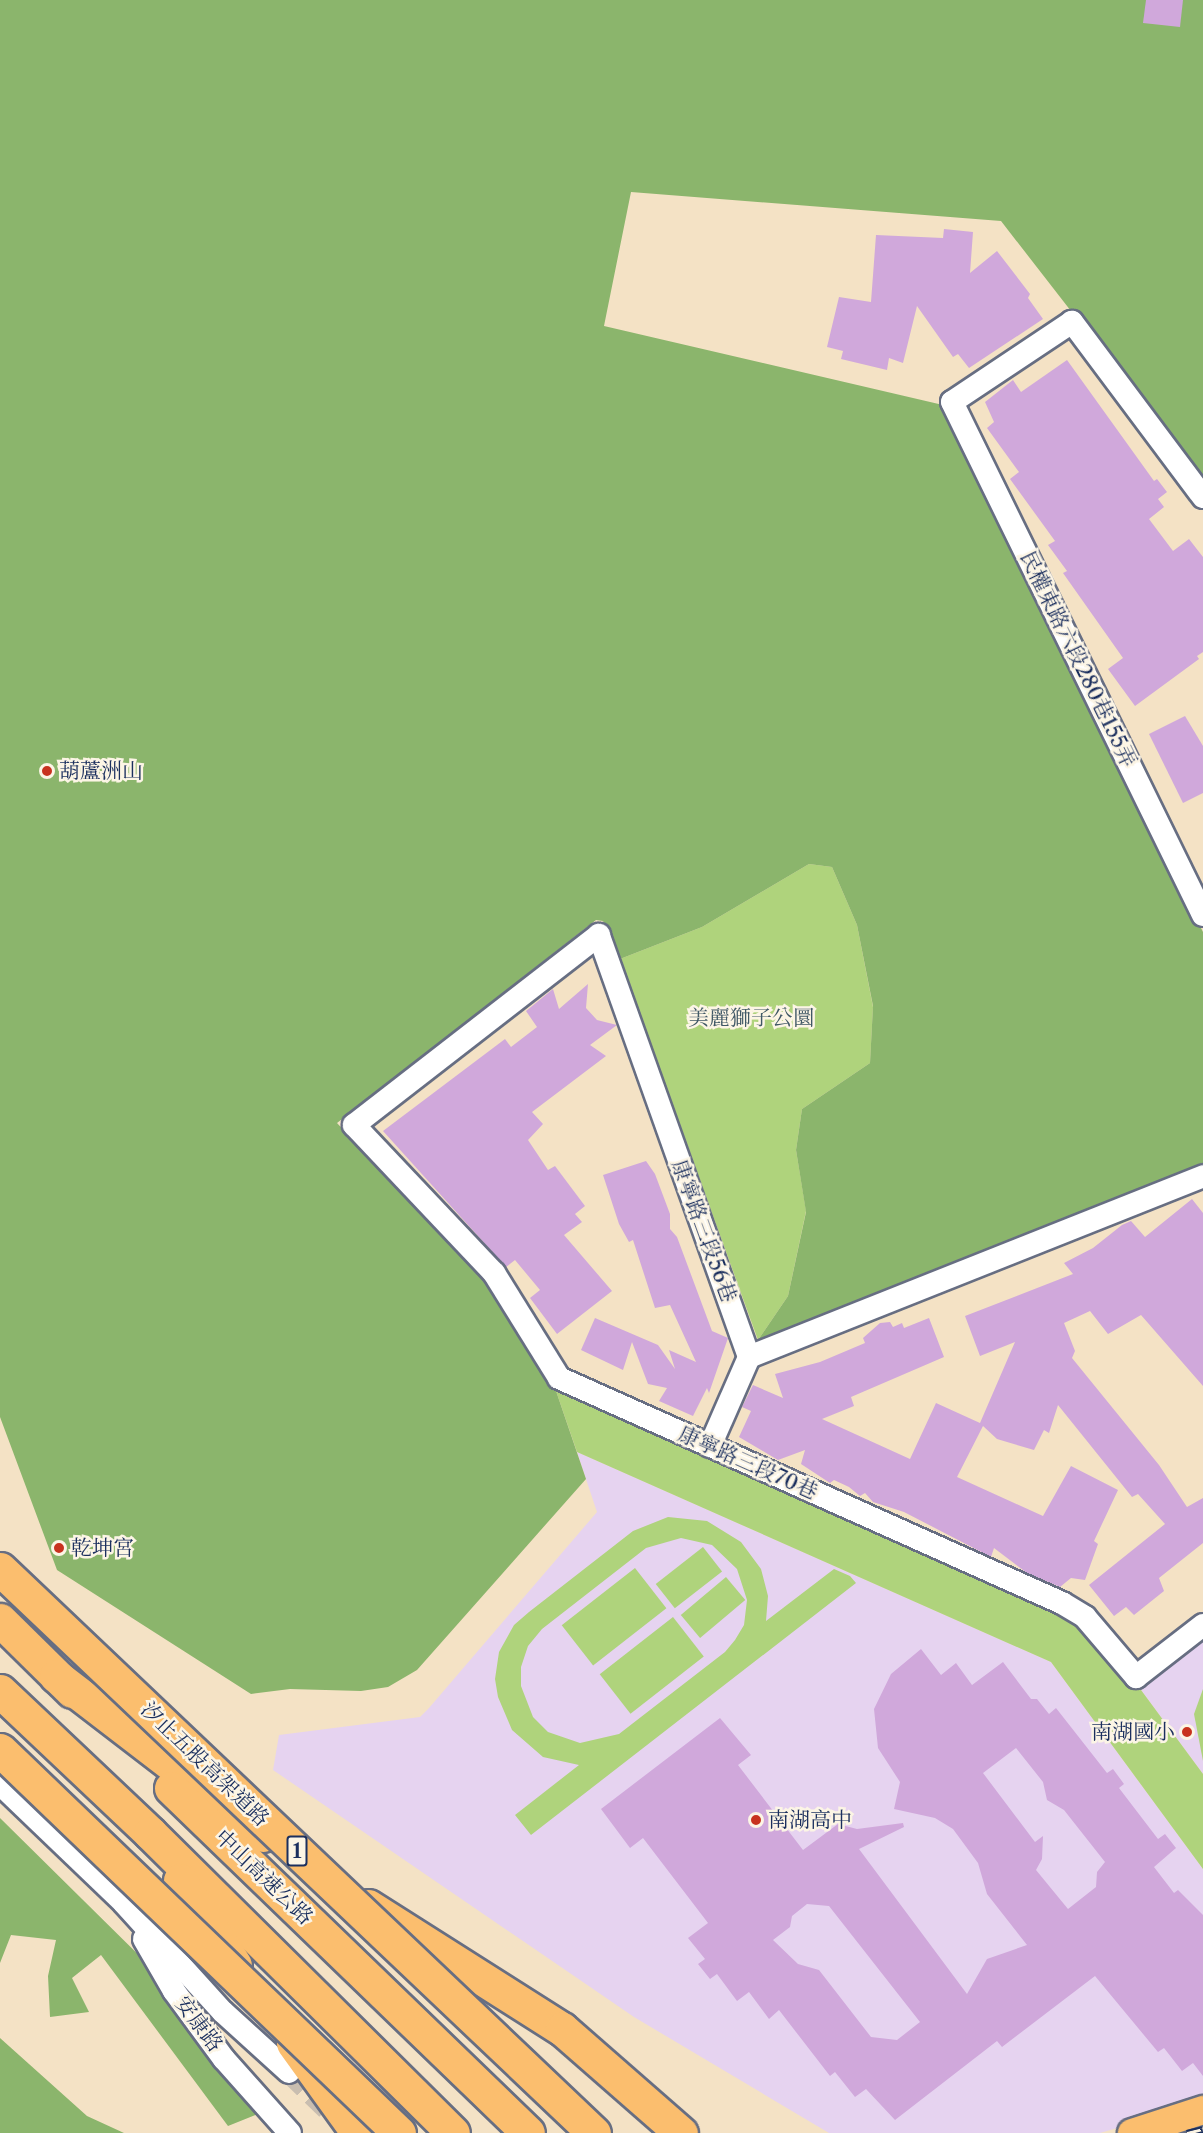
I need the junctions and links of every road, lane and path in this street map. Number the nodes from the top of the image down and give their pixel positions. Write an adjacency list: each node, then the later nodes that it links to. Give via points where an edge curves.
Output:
1 (1203, 497): 2 (street, 民權東路六段280巷155弄, via 1072,322 952,402)
2 (1203, 915)
3 (354, 1125): 5 (street, 康寧路三段56巷, via 599,935); 6 (street, 康寧路三段70巷, via 494,1274 559,1378)
4 (1203, 1176): 5 (street)
5 (749, 1357): 6 (street)
6 (710, 1446): 9 (street, 康寧路三段70巷, via 1062,1603 1086,1617 1136,1677)
7 (0, 1569): 23 (highway, 汐止五股高架道路 / 1, bridge)
8 (0, 1620): 10 (highway, 中山高速公路 / 1)
9 (1203, 1625)
10 (56, 1676): 22 (highway, 中山高速公路 / 1); 24 (highway, via 262,1834 562,2029)
11 (0, 1691): 14 (highway)
12 (0, 1750): 20 (highway, bridge)
13 (0, 1784): 15 (street, 安康路)
14 (150, 1833): 19 (highway, via 215,1937); 21 (highway)
15 (124, 1903): 16 (street, 安康路, via 223,2012); 18 (street, 安康路, via 174,1991 224,2059)
16 (289, 2072)
17 (1203, 2110): 25 (main road)
18 (290, 2133)
19 (358, 2133)
20 (399, 2133)
21 (453, 2133)
22 (528, 2133)
23 (594, 2133)
24 (681, 2133)
25 (1132, 2133)

